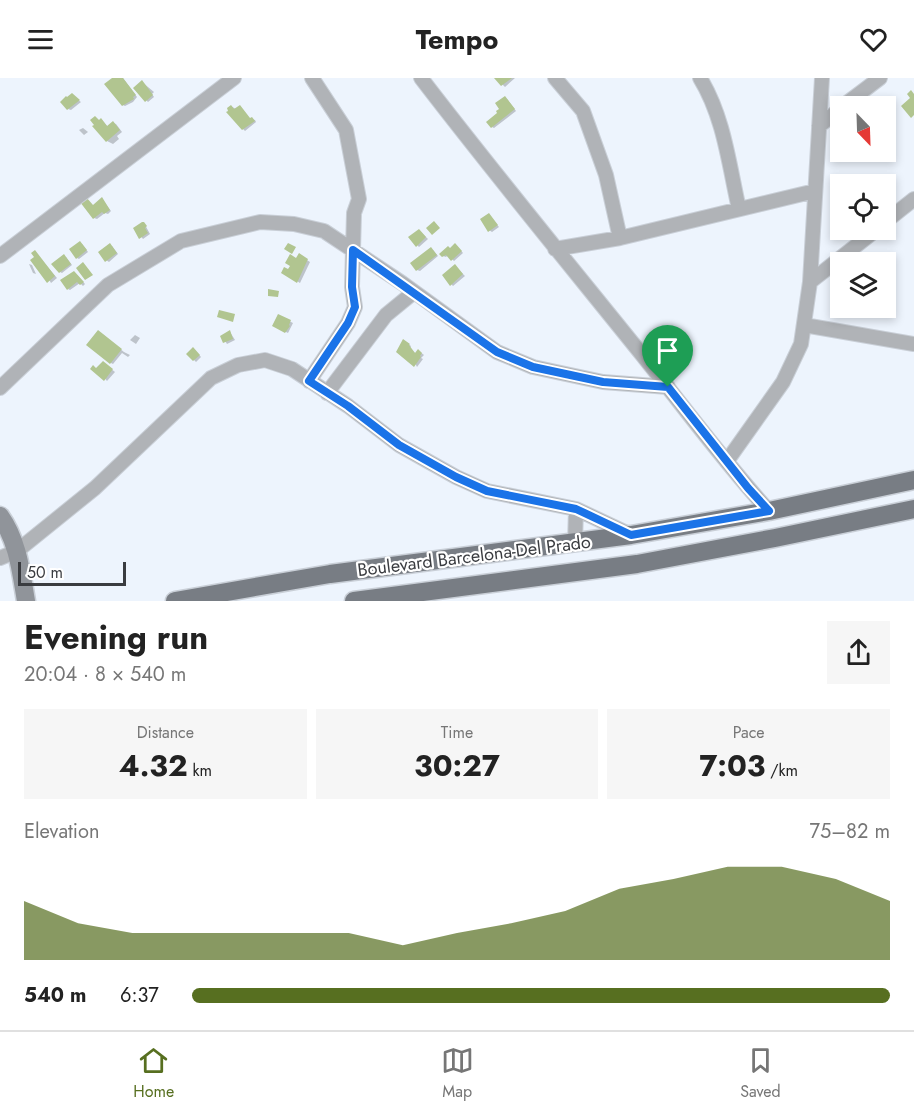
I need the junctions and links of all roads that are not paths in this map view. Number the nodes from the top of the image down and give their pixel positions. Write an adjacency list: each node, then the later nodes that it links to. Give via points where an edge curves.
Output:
1 (234, 78): 19 (street)
2 (312, 78): 18 (street, via 346,130 358,199)
3 (422, 78): 17 (street)
4 (555, 78): 15 (street, via 583,111 606,175)
5 (700, 78): 13 (street, via 721,127)
6 (822, 78): 10 (street)
7 (879, 78): 8 (street)
8 (857, 96)
9 (830, 117): 10 (street)
10 (819, 126): 11 (street)
11 (815, 191): 13 (street); 20 (street)
12 (914, 199): 14 (street)
13 (739, 209): 15 (street)
14 (896, 213)
15 (620, 238): 17 (street)
16 (863, 240): 20 (street)
17 (555, 249): 26 (street)
18 (353, 250): 21 (street); 25 (street, via 355,307); 27 (street, via 324,231 260,222 181,241 108,285)
19 (0, 256)
20 (810, 282): 22 (street)
21 (414, 292): 26 (street, via 497,352 533,367 603,382); 28 (street, via 386,315)
22 (804, 325): 24 (street); 29 (street, via 801,344 783,382)
23 (914, 331): 24 (street)
24 (907, 343)
25 (309, 381): 28 (street); 37 (street, via 292,369 265,360 238,365 211,378 95,488)
26 (668, 387): 29 (street)
27 (0, 388)
28 (327, 393): 31 (street, via 399,445 456,477 487,491)
29 (727, 460): 33 (street)
30 (914, 480): 33 (main road, Boulevard Barcelona-Del Prado)
31 (576, 509): 35 (street); 36 (street)
32 (914, 509): 40 (main road, Boulevard Barcelona-Del Prado, via 637,564)
33 (769, 511): 35 (main road, Boulevard Barcelona-Del Prado)
34 (0, 516): 37 (street, via 8,526)
35 (631, 535): 36 (main road, Boulevard Barcelona-Del Prado)
36 (575, 543): 39 (main road, Boulevard Barcelona-Del Prado, via 330,574)
37 (8, 555): 38 (street)
38 (26, 601)
39 (175, 601)
40 (354, 601)

